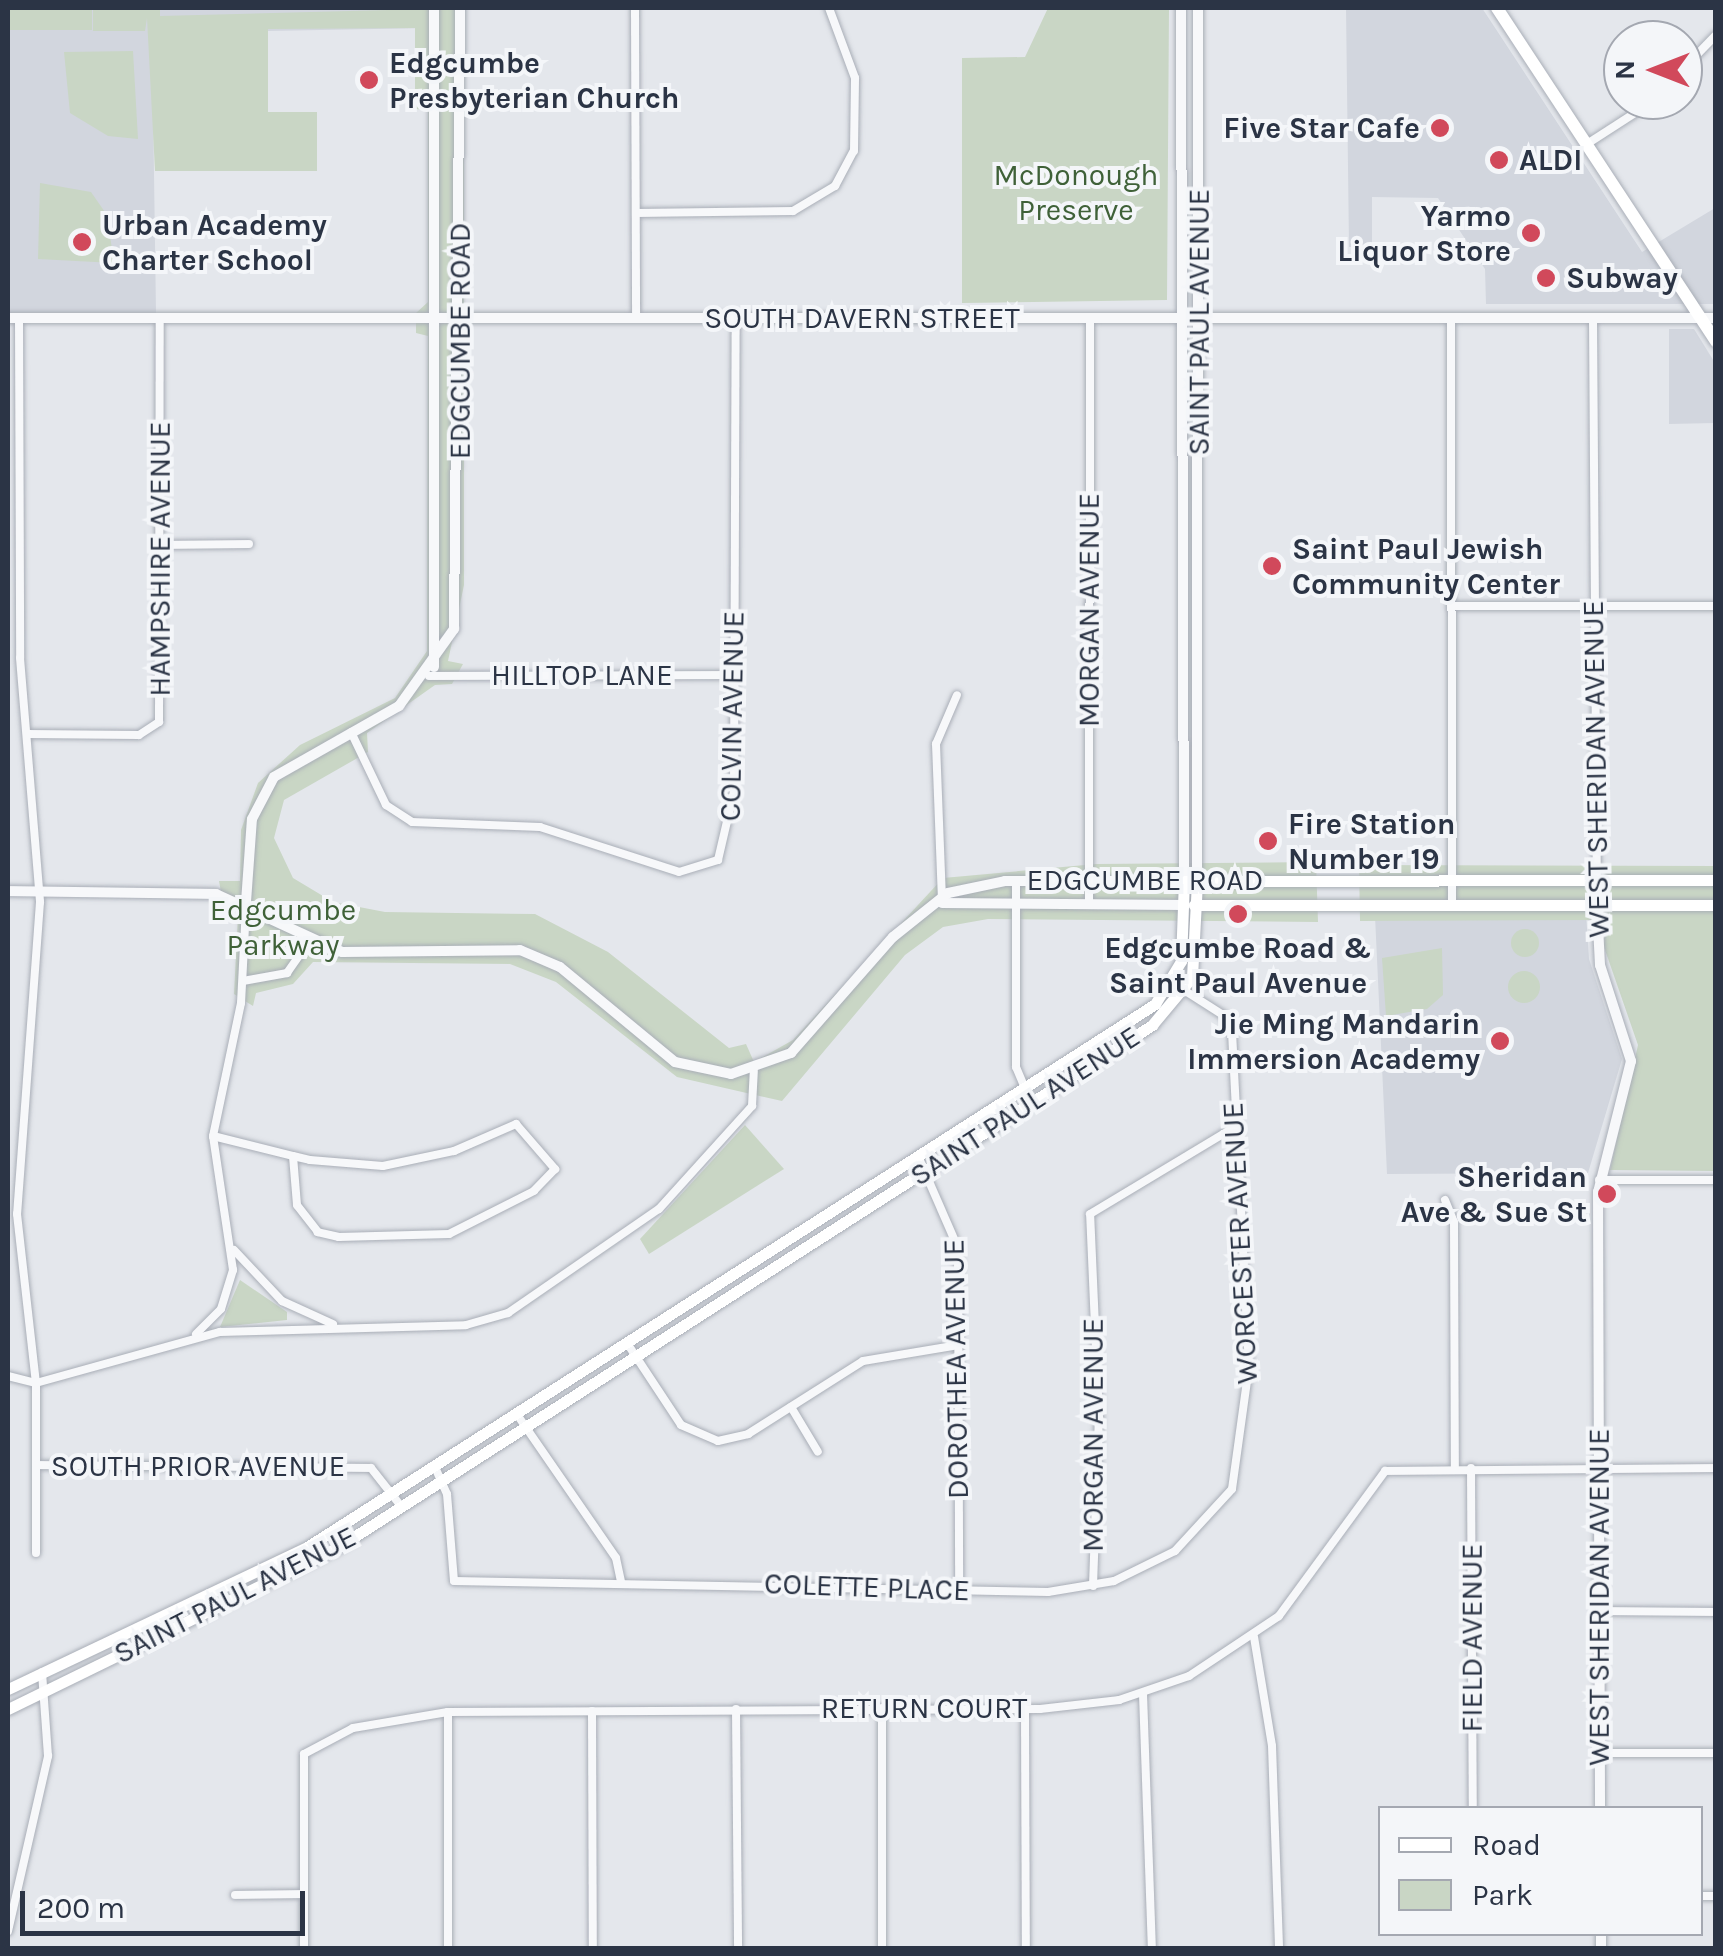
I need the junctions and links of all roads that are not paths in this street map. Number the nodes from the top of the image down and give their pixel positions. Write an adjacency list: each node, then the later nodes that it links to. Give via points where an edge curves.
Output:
1 (434, 8): 13 (street, EDGCUMBE ROAD)
2 (460, 8): 14 (street, EDGCUMBE ROAD)
3 (635, 8): 10 (street)
4 (831, 8): 10 (street, via 855,78 855,140 837,185 793,211)
5 (1181, 8): 18 (street, SAINT PAUL AVENUE)
6 (1198, 8): 19 (street, SAINT PAUL AVENUE)
7 (1497, 8): 9 (main road)
8 (1624, 120): 9 (street)
9 (1587, 144): 22 (main road)
10 (636, 214): 15 (street)
11 (14, 318): 12 (street, SOUTH DAVERN STREET); 33 (street)
12 (160, 318): 13 (street, SOUTH DAVERN STREET); 24 (street, HAMPSHIRE AVENUE)
13 (434, 318): 14 (street, SOUTH DAVERN STREET); 29 (street, EDGCUMBE ROAD)
14 (460, 318): 15 (street, SOUTH DAVERN STREET); 29 (street, EDGCUMBE ROAD, via 459,590 454,629)
15 (636, 318): 16 (street, SOUTH DAVERN STREET)
16 (736, 318): 17 (street, SOUTH DAVERN STREET); 30 (street, COLVIN AVENUE)
17 (1090, 318): 18 (street, SOUTH DAVERN STREET); 37 (street, MORGAN AVENUE)
18 (1183, 318): 19 (street, SOUTH DAVERN STREET); 39 (street, SAINT PAUL AVENUE)
19 (1200, 318): 20 (street, SOUTH DAVERN STREET); 39 (street, SAINT PAUL AVENUE)
20 (1450, 318): 21 (street, SOUTH DAVERN STREET); 26 (street)
21 (1593, 318): 22 (street, SOUTH DAVERN STREET); 27 (street, WEST SHERIDAN AVENUE)
22 (1708, 318): 23 (main road)
23 (1716, 341)
24 (160, 544): 25 (street); 33 (street, HAMPSHIRE AVENUE, via 155,730)
25 (248, 544)
26 (1452, 606): 27 (street); 34 (street)
27 (1594, 606): 28 (street); 35 (street, WEST SHERIDAN AVENUE)
28 (1716, 606)
29 (431, 672): 30 (street, HILLTOP LANE); 32 (street, EDGCUMBE ROAD, via 399,706)
30 (734, 675): 32 (street, COLVIN AVENUE, via 729,836 718,860 690,873 540,827 402,818 378,794)
31 (957, 695): 43 (street, via 936,744)
32 (350, 731): 42 (street, EDGCUMBE ROAD, via 298,756 266,788 250,830)
33 (27, 734): 41 (street)
34 (1452, 878): 35 (main road, EDGCUMBE ROAD); 39 (main road, EDGCUMBE ROAD); 48 (street)
35 (1596, 879): 38 (main road, EDGCUMBE ROAD); 49 (street, WEST SHERIDAN AVENUE)
36 (1016, 880): 37 (street, EDGCUMBE ROAD); 43 (street, EDGCUMBE ROAD, via 948,893); 44 (street)
37 (1089, 880): 39 (street, EDGCUMBE ROAD); 45 (street, MORGAN AVENUE)
38 (1716, 880)
39 (1190, 882): 46 (main road, SAINT PAUL AVENUE)
40 (8, 891): 41 (street)
41 (40, 891): 42 (street); 72 (street, via 18,1214)
42 (246, 902): 50 (street); 51 (street)
43 (942, 903): 44 (street, EDGCUMBE ROAD); 54 (street, EDGCUMBE ROAD, via 893,937 791,1054)
44 (1016, 903): 45 (street, EDGCUMBE ROAD); 55 (street)
45 (1090, 903): 46 (street, EDGCUMBE ROAD)
46 (1192, 905): 48 (main road, EDGCUMBE ROAD); 52 (main road, SAINT PAUL AVENUE); 53 (main road, SAINT PAUL AVENUE)
47 (1716, 905): 49 (main road, EDGCUMBE ROAD)
48 (1452, 906): 49 (main road, EDGCUMBE ROAD)
49 (1596, 906): 62 (street, WEST SHERIDAN AVENUE, via 1600,965 1632,1061)
50 (309, 941): 51 (street, via 281,976); 54 (street, via 360,954 520,950 560,967 675,1062)
51 (243, 981): 58 (street)
52 (1173, 983): 53 (street, WORCESTER AVENUE); 55 (main road, SAINT PAUL AVENUE)
53 (1186, 990): 56 (main road, SAINT PAUL AVENUE, via 1152,1024); 57 (street, WORCESTER AVENUE, via 1223,1015 1232,1034)
54 (754, 1072): 66 (street, via 756,1099 686,1182 541,1298 466,1325)
55 (1023, 1088): 56 (street); 60 (main road, SAINT PAUL AVENUE)
56 (1031, 1102): 61 (main road, SAINT PAUL AVENUE)
57 (1233, 1128): 83 (street, WORCESTER AVENUE, via 1248,1367); 89 (street, MORGAN AVENUE, via 1090,1214 1099,1399)
58 (213, 1136): 59 (street); 65 (street)
59 (292, 1156): 59 (street, via 297,1205 318,1232 432,1239 545,1184 555,1162 516,1124 407,1164)
60 (918, 1156): 61 (street, DOROTHEA AVENUE); 68 (main road, SAINT PAUL AVENUE)
61 (928, 1170): 69 (street, DOROTHEA AVENUE, via 956,1230); 70 (main road, SAINT PAUL AVENUE)
62 (1599, 1180): 63 (street); 81 (street, WEST SHERIDAN AVENUE)
63 (1716, 1180)
64 (1445, 1200): 79 (street, via 1454,1222)
65 (229, 1242): 66 (street, via 282,1301); 67 (street, via 227,1297)
66 (342, 1326): 67 (street)
67 (191, 1338): 72 (street)
68 (627, 1342): 70 (street); 74 (main road, SAINT PAUL AVENUE)
69 (959, 1345): 73 (street, via 882,1354); 90 (street, DOROTHEA AVENUE)
70 (636, 1356): 73 (street, via 698,1437 740,1438); 75 (main road, SAINT PAUL AVENUE)
71 (8, 1376): 72 (street)
72 (36, 1383): 77 (street)
73 (791, 1407): 76 (street)
74 (516, 1413): 75 (street); 78 (main road, SAINT PAUL AVENUE)
75 (525, 1427): 84 (main road, SAINT PAUL AVENUE); 88 (street, via 616,1558)
76 (818, 1452)
77 (36, 1466): 85 (street, SOUTH PRIOR AVENUE, via 365,1467); 87 (street)
78 (434, 1466): 84 (street); 85 (main road, SAINT PAUL AVENUE)
79 (1455, 1468): 80 (street); 93 (street, RETURN COURT, via 1385,1471 1318,1572)
80 (1471, 1468): 81 (street); 106 (street, FIELD AVENUE)
81 (1599, 1468): 82 (street); 91 (street, WEST SHERIDAN AVENUE)
82 (1716, 1468)
83 (1237, 1473): 89 (street, COLETTE PLACE, via 1190,1539)
84 (442, 1480): 86 (main road, SAINT PAUL AVENUE); 88 (street, COLETTE PLACE, via 450,1578)
85 (393, 1492): 86 (street, SOUTH PRIOR AVENUE); 94 (main road, SAINT PAUL AVENUE, via 306,1547)
86 (401, 1506): 96 (main road, SAINT PAUL AVENUE, via 318,1559)
87 (36, 1553)
88 (622, 1582): 90 (street, COLETTE PLACE)
89 (1092, 1586): 90 (street, COLETTE PLACE)
90 (959, 1592)
91 (1600, 1612): 92 (street); 104 (street, WEST SHERIDAN AVENUE)
92 (1716, 1612)
93 (1254, 1637): 97 (street, RETURN COURT); 118 (street, via 1274,1777)
94 (42, 1672): 95 (main road, SAINT PAUL AVENUE); 96 (street)
95 (8, 1688)
96 (47, 1690): 98 (main road, SAINT PAUL AVENUE); 110 (street, via 48,1756)
97 (1143, 1694): 101 (street, RETURN COURT); 117 (street)
98 (8, 1708)
99 (882, 1708): 100 (street, RETURN COURT); 101 (street, RETURN COURT); 115 (street)
100 (736, 1709): 102 (street, RETURN COURT); 114 (street)
101 (1025, 1709): 116 (street)
102 (592, 1711): 103 (street, RETURN COURT); 113 (street)
103 (448, 1712): 108 (street, RETURN COURT, via 369,1723 304,1754); 112 (street)
104 (1600, 1753): 105 (street); 107 (street, WEST SHERIDAN AVENUE)
105 (1716, 1754)
106 (1473, 1806)
107 (1600, 1806)
108 (303, 1894): 109 (street); 111 (street)
109 (235, 1895)
110 (8, 1931)
111 (304, 1948)
112 (448, 1948)
113 (594, 1948)
114 (738, 1948)
115 (882, 1948)
116 (1026, 1948)
117 (1152, 1948)
118 (1278, 1948)

